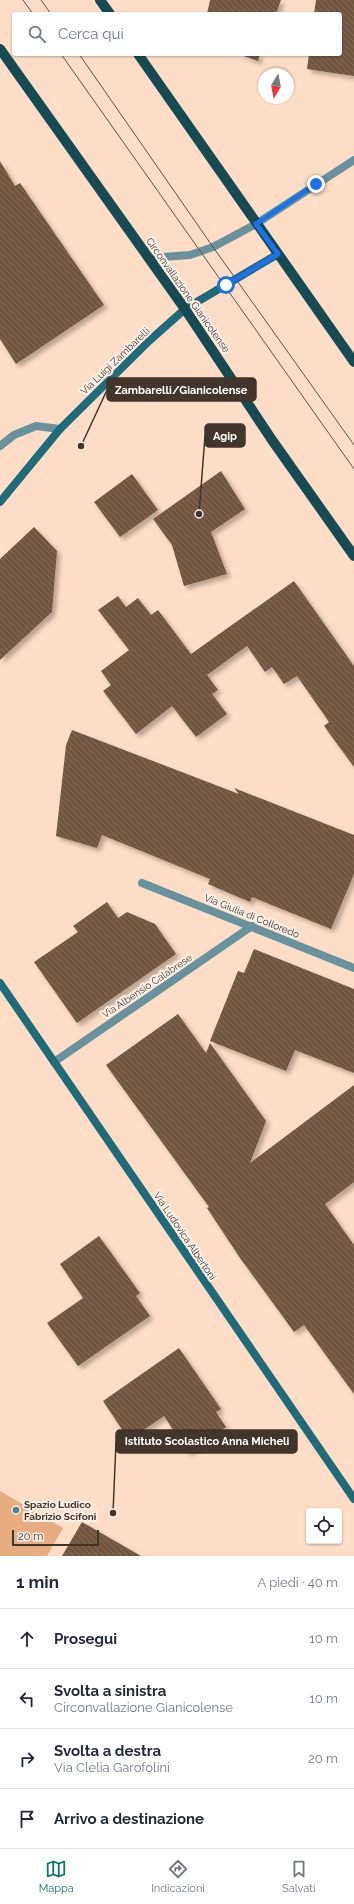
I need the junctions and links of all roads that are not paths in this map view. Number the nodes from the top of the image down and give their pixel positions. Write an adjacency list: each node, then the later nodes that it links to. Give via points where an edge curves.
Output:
1 (100, 0): 2 (main road)
2 (109, 12)
3 (0, 49): 8 (main road, Circonvallazione Gianicolense)
4 (139, 56): 6 (main road)
5 (354, 160): 6 (street)
6 (256, 224): 7 (main road); 8 (street, via 201,252)
7 (278, 254): 9 (street, Via Luigi Zambarelli); 10 (main road)
8 (149, 258): 9 (main road, Circonvallazione Gianicolense)
9 (185, 309): 11 (street, Via Luigi Zambarelli); 14 (main road, Circonvallazione Gianicolense, via 272,440)
10 (354, 362)
11 (60, 429): 12 (street, via 36,426 14,435); 13 (street, Via Luigi Zambarelli)
12 (0, 446)
13 (0, 502)
14 (354, 556)
15 (142, 883): 16 (street, Via Giulia di Colloredo)
16 (252, 926): 17 (street, Via Giulia di Colloredo); 19 (street, Via Albensio Calabrese)
17 (354, 968)
18 (0, 984): 19 (street, Via Ludovica Albertoni)
19 (54, 1062): 20 (street, Via Ludovica Albertoni)
20 (354, 1499)

